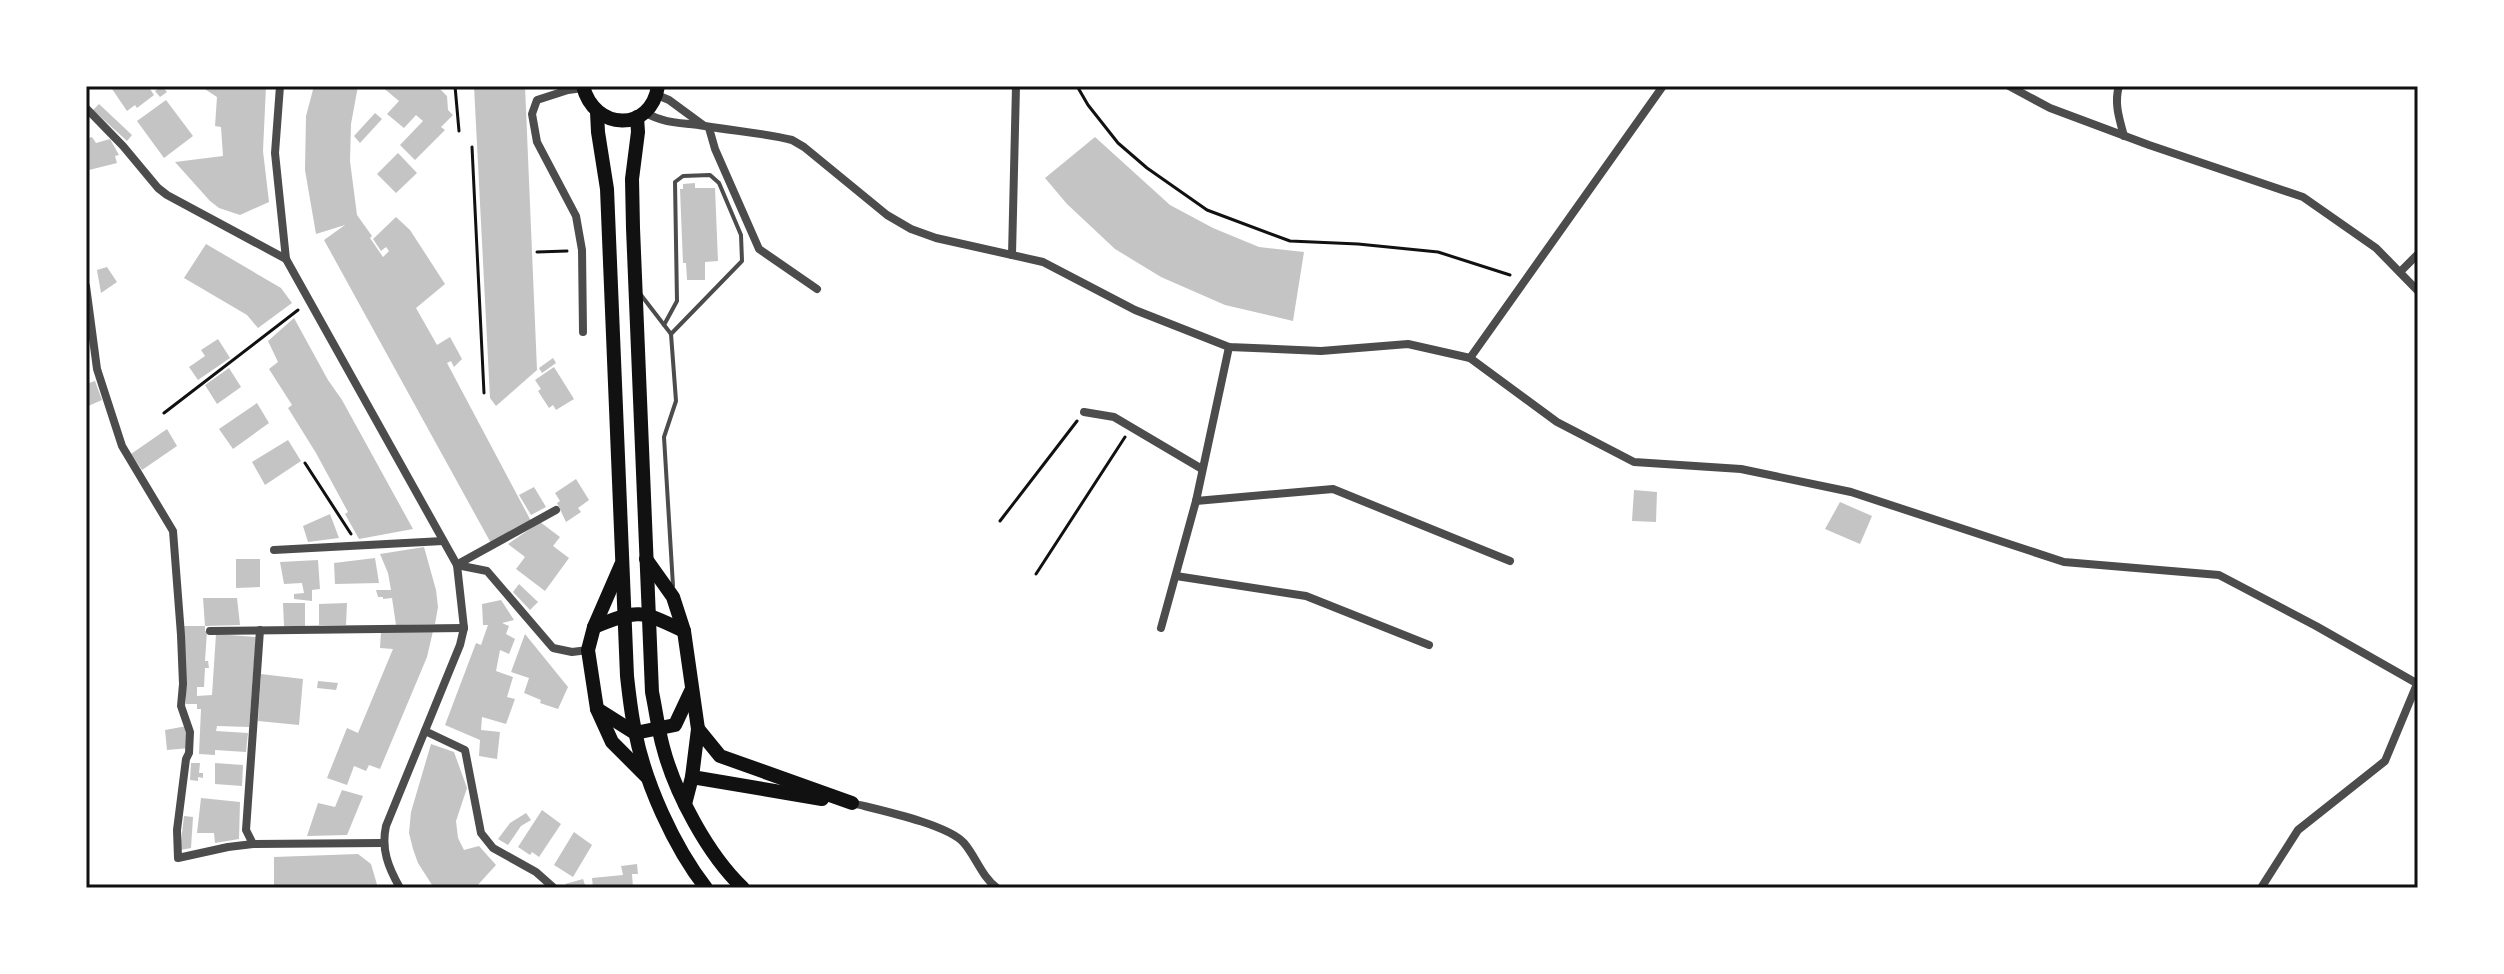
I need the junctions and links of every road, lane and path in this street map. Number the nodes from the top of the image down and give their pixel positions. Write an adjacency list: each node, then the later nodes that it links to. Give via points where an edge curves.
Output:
1 (280, 86): 21 (street, via 275,153)
2 (455, 86): 14 (path)
3 (1016, 86): 20 (street)
4 (1077, 86): 23 (path, via 1118,143 1207,210 1290,241 1438,252)
5 (1663, 86): 23 (street)
6 (2009, 86): 15 (street)
7 (2119, 86): 15 (street)
8 (583, 87): 11 (main road); 17 (street, via 537,100 532,114 537,142 576,216)
9 (658, 90): 12 (main road); 13 (street)
10 (86, 108): 21 (street, via 167,195)
11 (597, 112): 12 (main road, via 616,121); 49 (main road, via 607,189)
12 (641, 115): 13 (street); 25 (main road, via 632,179)
13 (706, 127): 20 (street, via 792,140 911,229); 26 (street, via 759,249)
14 (459, 131)
15 (2124, 136): 22 (street, via 2303,197 2376,248)
16 (472, 147): 36 (path)
17 (582, 250): 18 (path); 30 (street)
18 (537, 252)
19 (2418, 254): 22 (street)
20 (1012, 255): 32 (street, via 1043,262 1135,310)
21 (286, 259): 28 (street)
22 (2400, 272): 27 (street)
23 (1525, 281): 33 (street)
24 (86, 286): 34 (street)
25 (636, 288): 29 (lane); 48 (main road)
26 (817, 289)
27 (2418, 291)
28 (310, 300): 38 (path); 45 (street)
29 (664, 325): 31 (lane); 31 (lane, via 677,301 675,182 683,176 710,175 719,183 741,235 742,261)
30 (583, 332)
31 (671, 334): 54 (lane, via 676,401 664,437)
32 (1229, 347): 33 (street, via 1321,351 1408,344); 41 (street)
33 (1470, 358): 65 (street, via 1557,422 1634,462 1741,469 1851,492 2064,562 2219,575)
34 (97, 369): 35 (street); 77 (street, via 122,446 173,531 181,706 190,732 178,858)
35 (86, 371)
36 (484, 393)
37 (1084, 412): 39 (street, via 1114,417); 44 (path)
38 (164, 413)
39 (1132, 427): 41 (street); 52 (path)
40 (305, 463): 46 (path)
41 (1202, 469): 42 (street)
42 (1196, 501): 50 (street, via 1333,489); 53 (street)
43 (556, 510): 51 (street)
44 (1000, 521)
45 (443, 541): 46 (street); 51 (street)
46 (359, 546): 47 (street)
47 (274, 550)
48 (646, 559): 54 (main road); 55 (main road)
49 (623, 561): 56 (main road); 57 (main road)
50 (1510, 561)
51 (457, 565): 58 (street); 64 (street, via 487,571 553,648)
52 (1036, 574)
53 (1176, 576): 59 (street); 63 (street, via 1306,596)
54 (673, 597): 62 (main road)
55 (648, 613): 56 (main road); 62 (main road); 68 (main road)
56 (625, 615): 57 (main road); 71 (main road)
57 (594, 627): 64 (main road)
58 (464, 628): 60 (street); 70 (street)
59 (1161, 628)
60 (260, 630): 61 (street); 77 (street, via 246,830)
61 (210, 631)
62 (684, 631): 66 (main road)
63 (1429, 645)
64 (588, 650): 67 (main road)
65 (2418, 684): 83 (street, via 2385,761 2298,830)
66 (691, 691): 68 (main road, via 675,725); 69 (main road)
67 (597, 709): 71 (main road); 73 (main road, via 612,742)
68 (659, 728): 71 (main road); 75 (main road)
69 (698, 729): 72 (main road); 74 (main road, via 720,756)
70 (425, 731): 76 (street); 79 (street, via 465,750 481,833 493,848)
71 (635, 733): 73 (main road)
72 (692, 777): 74 (main road); 75 (main road)
73 (651, 782): 80 (main road, via 669,829)
74 (852, 803): 82 (street, via 933,826 962,841)
75 (685, 804): 81 (main road)
76 (382, 843): 77 (street); 78 (street)
77 (253, 844)
78 (400, 888)
79 (554, 888)
80 (706, 888)
81 (743, 888)
82 (997, 888)
83 (2261, 888)

